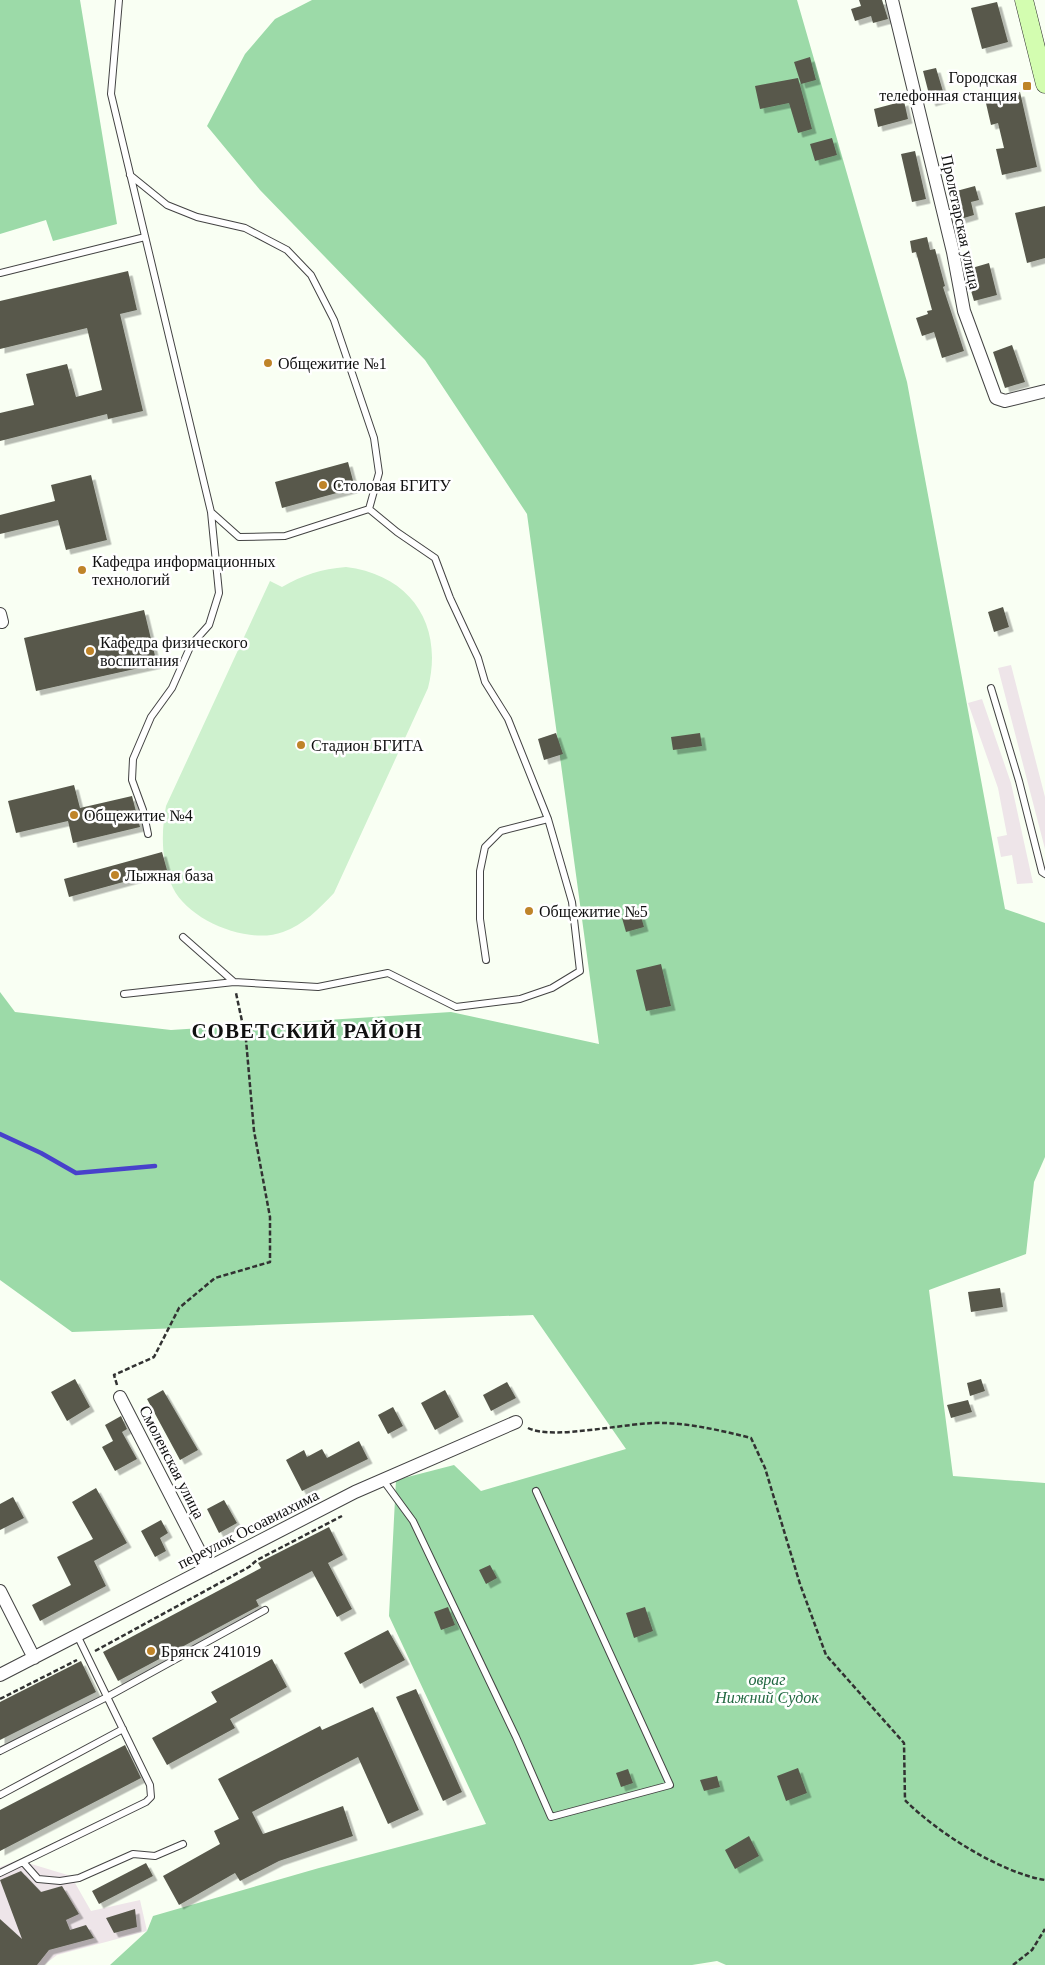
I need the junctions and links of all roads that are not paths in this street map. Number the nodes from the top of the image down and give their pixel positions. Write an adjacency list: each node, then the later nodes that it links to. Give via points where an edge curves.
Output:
1 (119, 0): 6 (lane, via 111,94)
2 (892, 0): 9 (street, Пролетарская улица, via 954,252 964,311 996,398 1005,401)
3 (1024, 0): 4 (main road)
4 (1042, 58): 5 (main road)
5 (1045, 84)
6 (130, 175): 7 (lane); 10 (lane, via 167,205 197,217 245,228 287,250 311,275 334,320 374,438 379,473)
7 (145, 237): 8 (lane); 11 (lane)
8 (0, 273)
9 (1045, 391)
10 (369, 509): 11 (lane, via 285,536 239,536); 13 (lane, via 436,558 485,682 508,719)
11 (211, 512): 14 (lane, via 219,594 209,625 190,645 172,688 151,718 133,759 132,780)
12 (991, 688): 15 (lane)
13 (548, 819): 17 (lane, via 501,831 485,847 480,871 480,919); 18 (lane, via 572,902 580,971 552,988 520,1000 456,1007 388,973 318,987)
14 (148, 834)
15 (1045, 874)
16 (183, 937): 18 (lane)
17 (486, 960)
18 (234, 982): 19 (lane)
19 (124, 994)
20 (120, 1397): 24 (street, Смоленская улица)
21 (516, 1422): 22 (street, переулок Осоавиахима)
22 (383, 1480): 23 (lane, via 413,1521 551,1817 670,1785); 24 (street, переулок Осоавиахима)
23 (536, 1491)
24 (208, 1568): 27 (street, переулок Осоавиахима)
25 (0, 1591): 28 (street)
26 (265, 1610): 30 (lane)
27 (77, 1635): 28 (street, переулок Осоавиахима); 30 (lane)
28 (34, 1658): 29 (street, переулок Осоавиахима)
29 (0, 1675)
30 (107, 1697): 31 (lane); 32 (lane)
31 (123, 1729): 33 (lane); 35 (lane, via 150,1785 150,1800)
32 (0, 1751)
33 (0, 1795)
34 (183, 1844): 35 (lane, via 155,1856 133,1854 79,1878 60,1881 38,1879)
35 (22, 1862): 36 (lane)
36 (0, 1873)

